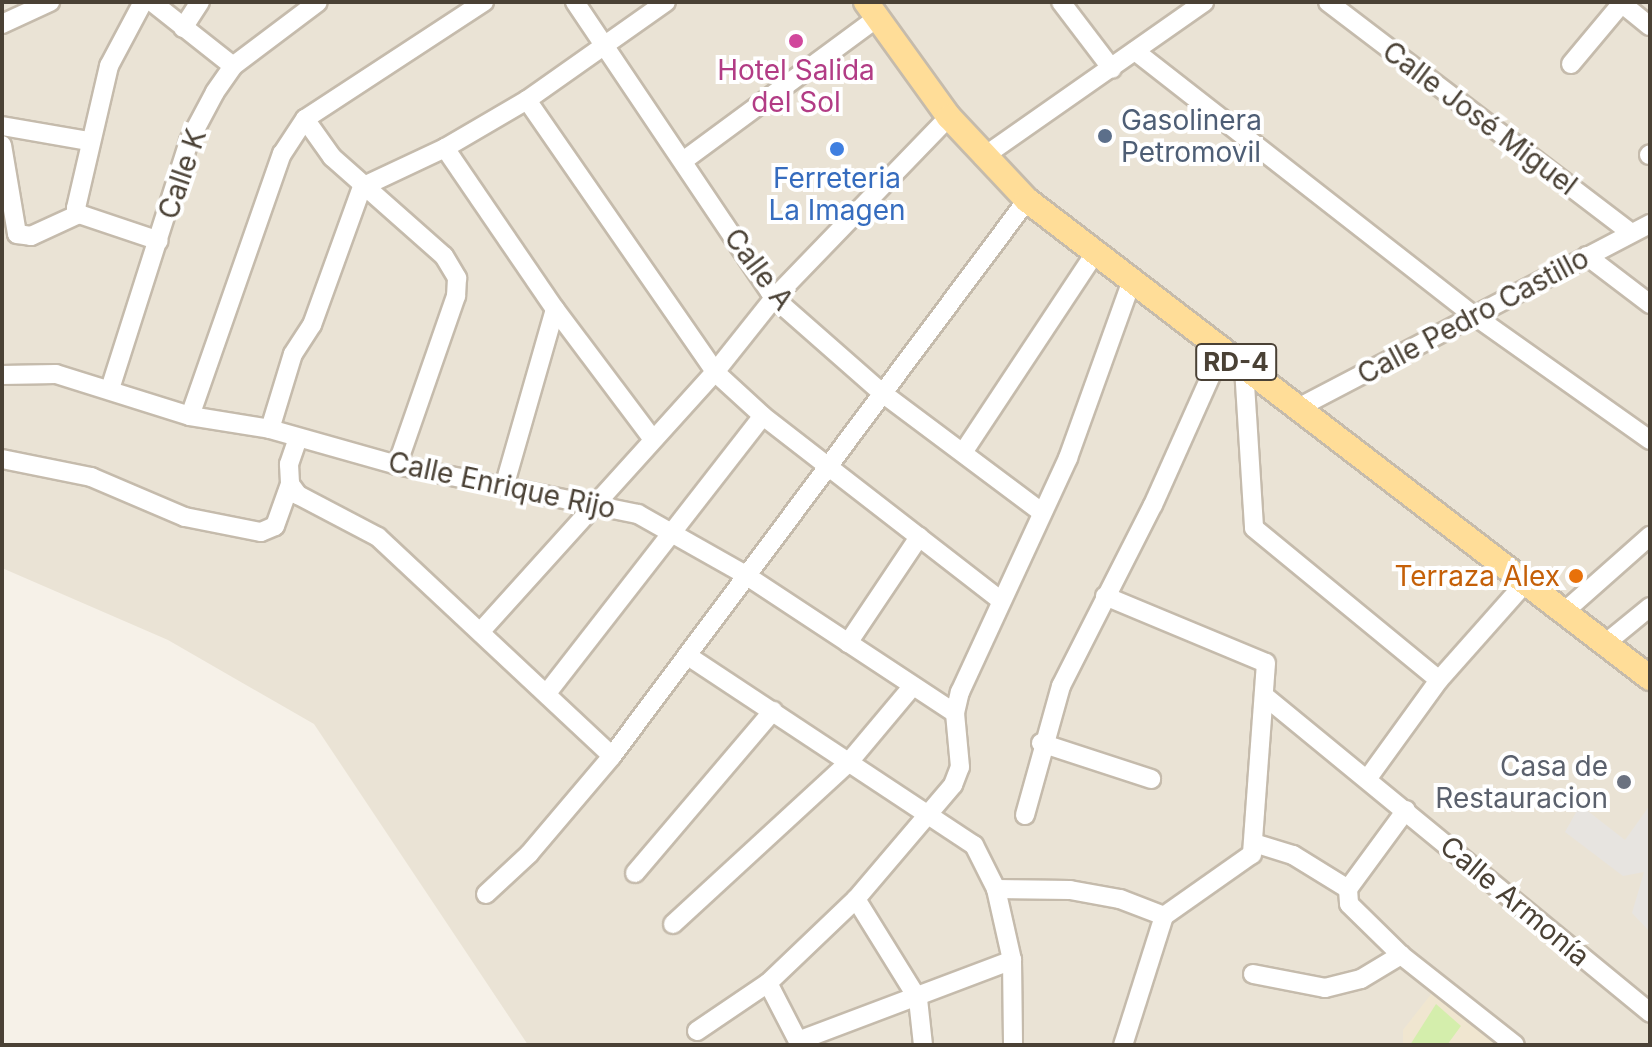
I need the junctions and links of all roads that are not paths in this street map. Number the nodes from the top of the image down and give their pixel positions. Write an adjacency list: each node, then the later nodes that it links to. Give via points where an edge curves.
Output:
1 (50, 2): 16 (street)
2 (143, 2): 28 (street, via 109,66)
3 (152, 2): 18 (street)
4 (200, 2): 18 (street)
5 (318, 2): 22 (street, Calle K)
6 (484, 2): 26 (street)
7 (575, 2): 19 (street, Calle A)
8 (666, 2): 19 (street)
9 (1061, 2): 23 (street)
10 (1204, 2): 14 (street)
11 (1328, 2): 37 (street, Calle José Miguel)
12 (1621, 3): 17 (street); 21 (street)
13 (2, 4): 16 (street)
14 (1180, 9): 20 (street)
15 (872, 10): 25 (main road, RD-4); 32 (street)
16 (9, 21)
17 (1650, 26)
18 (183, 28): 22 (street)
19 (605, 45): 24 (street); 32 (street, Calle A)
20 (1135, 51): 23 (street); 45 (street)
21 (1571, 64)
22 (233, 66): 38 (street, Calle K, via 189,141)
23 (1112, 69): 31 (street)
24 (527, 100): 30 (street); 48 (street)
25 (949, 117): 31 (main road, RD-4); 42 (street)
26 (305, 119): 33 (street); 53 (street, via 282,154)
27 (2, 126): 28 (street)
28 (88, 141): 35 (street, via 76,202)
29 (2, 145): 35 (street, via 17,234 31,236)
30 (445, 148): 33 (street); 44 (street)
31 (983, 157): 34 (main road, RD-4)
32 (683, 161): 42 (street, Calle A)
33 (362, 187): 55 (street, via 312,325 293,354); 61 (street, via 444,256 457,278 456,296)
34 (1027, 200): 39 (main road, RD-4); 51 (street)
35 (79, 214): 38 (street)
36 (1650, 224): 37 (street, Calle Pedro Castillo)
37 (1631, 233): 40 (street, Calle Pedro Castillo)
38 (159, 241): 50 (street, Calle K)
39 (1095, 253): 41 (main road, RD-4); 59 (street)
40 (1587, 256): 43 (street); 45 (street, Calle Pedro Castillo)
41 (1131, 283): 46 (main road, RD-4); 66 (street, via 1098,386)
42 (774, 298): 48 (street); 51 (street, Calle A)
43 (1650, 304)
44 (555, 309): 56 (street); 64 (street)
45 (1472, 314): 52 (street, Calle Pedro Castillo); 58 (street)
46 (1222, 351): 47 (main road, RD-4); 72 (street)
47 (1244, 368): 52 (main road, RD-4); 81 (street, via 1254,528)
48 (715, 372): 54 (street); 56 (street)
49 (2, 375): 50 (street, Calle Enrique Rijo, via 56,374)
50 (110, 389): 53 (street, Calle Enrique Rijo)
51 (881, 392): 59 (street, Calle A); 62 (street)
52 (1296, 409): 71 (main road, RD-4)
53 (190, 416): 55 (street, Calle Enrique Rijo)
54 (763, 416): 62 (street); 67 (street)
55 (270, 429): 57 (street, Calle Enrique Rijo)
56 (651, 437): 65 (street)
57 (298, 438): 61 (street, Calle Enrique Rijo); 63 (street, via 289,464)
58 (1650, 440)
59 (964, 451): 66 (street, Calle A)
60 (2, 459): 63 (street, via 91,477 185,517 261,532 275,526)
61 (397, 465): 64 (street, Calle Enrique Rijo)
62 (829, 466): 69 (street); 70 (street)
63 (290, 484): 76 (street, via 298,495 378,537)
64 (504, 487): 65 (street, Calle Enrique Rijo)
65 (592, 504): 67 (street, Calle Enrique Rijo, via 638,514); 76 (street)
66 (1040, 511): 73 (street)
67 (673, 530): 70 (street, Calle Enrique Rijo); 83 (street)
68 (1650, 536): 75 (street)
69 (919, 537): 73 (street); 77 (street)
70 (744, 574): 77 (street, Calle Enrique Rijo); 79 (street)
71 (1526, 582): 75 (main road, RD-4); 81 (street)
72 (1105, 596): 84 (street, via 1266,663); 87 (street, via 1061,686)
73 (999, 599): 86 (street)
74 (1650, 607): 78 (street)
75 (1564, 612): 78 (main road, RD-4)
76 (481, 631): 83 (street)
77 (848, 643): 82 (street, Calle Enrique Rijo)
78 (1606, 643): 80 (main road, RD-4)
79 (688, 656): 85 (street); 88 (street)
80 (1650, 678)
81 (1439, 680): 90 (street)
82 (911, 688): 86 (street, Calle Enrique Rijo); 89 (street)
83 (547, 693): 88 (street)
84 (1267, 698): 90 (street, Calle Armonía); 95 (street)
85 (773, 711): 89 (street); 96 (street)
86 (955, 713): 93 (street, via 960,767)
87 (1041, 743): 91 (street); 94 (street)
88 (612, 756): 99 (street, via 529,854)
89 (849, 762): 93 (street); 102 (street)
90 (1368, 778): 92 (street, Calle Armonía)
91 (1151, 779)
92 (1406, 810): 98 (street); 108 (street, Calle Armonía)
93 (929, 812): 97 (street, via 974,845); 100 (street)
94 (1025, 815)
95 (1254, 843): 98 (street, via 1293,855); 101 (street, via 1243,865)
96 (635, 873)
97 (996, 889): 101 (street, via 1070,890 1120,899); 104 (street)
98 (1348, 889): 103 (street, via 1349,904)
99 (486, 894)
100 (856, 899): 106 (street); 107 (street)
101 (1164, 916): 113 (street)
102 (673, 924)
103 (1401, 955): 105 (street, via 1361,979 1325,988); 114 (street)
104 (1012, 960): 107 (street); 112 (street)
105 (1253, 974)
106 (768, 983): 109 (street); 110 (street)
107 (918, 999): 110 (street); 111 (street)
108 (1650, 1013)
109 (697, 1031)
110 (799, 1043)
111 (923, 1045)
112 (1013, 1045)
113 (1123, 1045)
114 (1515, 1045)

